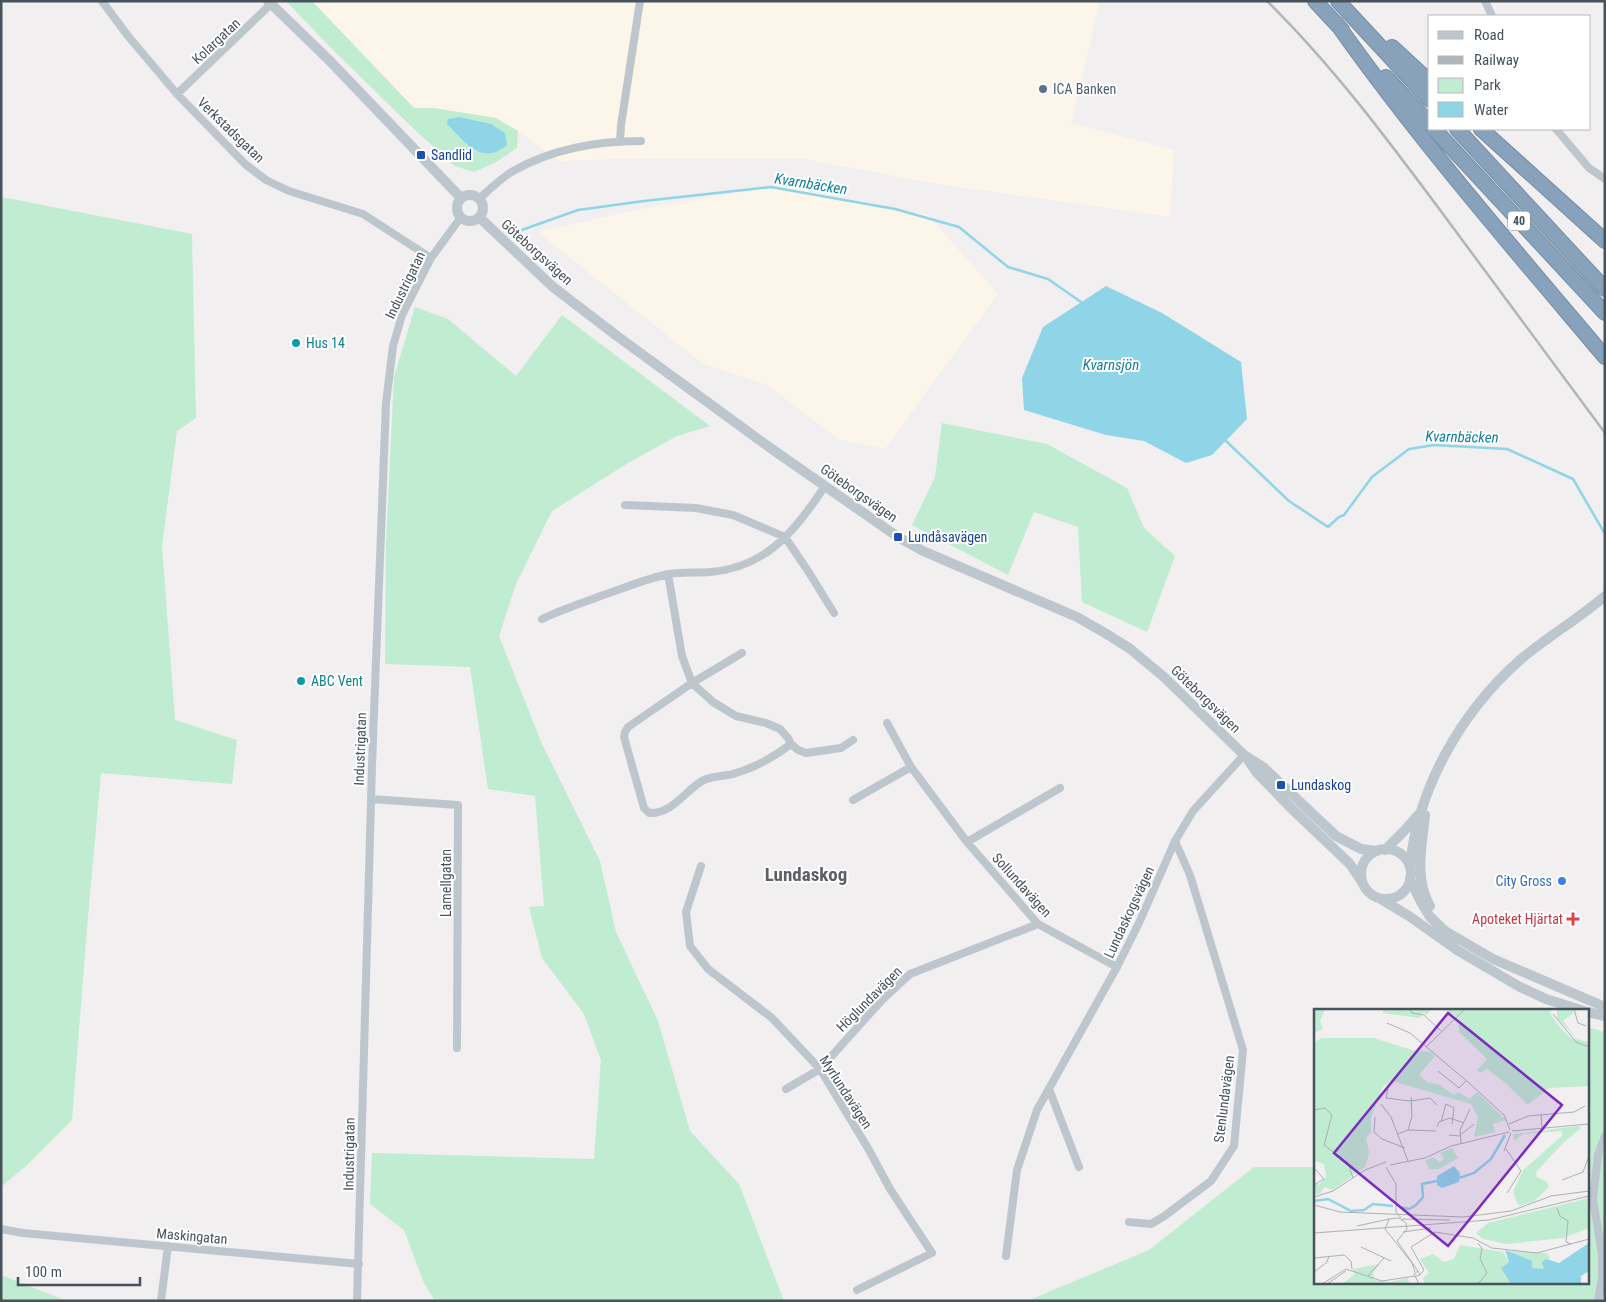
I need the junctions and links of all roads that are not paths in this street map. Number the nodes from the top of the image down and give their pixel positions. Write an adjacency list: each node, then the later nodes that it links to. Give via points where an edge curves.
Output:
1 (102, 1): 10 (street, Verkstadsgatan)
2 (640, 1): 18 (street)
3 (1315, 1): 8 (highway)
4 (1340, 1): 9 (highway); 11 (highway)
5 (1484, 1): 7 (street)
6 (270, 3): 10 (street, Kolargatan); 20 (street, via 357,88)
7 (1491, 15)
8 (1337, 24): 12 (highway); 28 (highway, via 1463,187)
9 (1428, 80)
10 (177, 94): 25 (street, Verkstadsgatan, via 266,180 289,191 363,214)
11 (1428, 98)
12 (1428, 122)
13 (1435, 130): 27 (highway, 40)
14 (1458, 130): 26 (highway, 40)
15 (1482, 130): 24 (highway)
16 (1557, 130): 19 (street, via 1589,168)
17 (641, 140): 18 (street)
18 (620, 141): 21 (street, via 538,158 514,170)
19 (1605, 179)
20 (461, 198): 21 (street, via 470,195); 23 (street, via 456,208)
21 (479, 199): 22 (street, via 483,208)
22 (479, 217): 23 (street, via 470,221); 29 (street, Göteborgsvägen, via 560,293)
23 (461, 218): 25 (street, Industrigatan)
24 (1605, 241)
25 (431, 258): 45 (street, Industrigatan, via 400,322 393,346 386,403)
26 (1605, 289)
27 (1605, 313)
28 (1605, 357)
29 (825, 486): 31 (street); 41 (street, Göteborgsvägen, via 923,552 1055,607 1105,633 1164,677)
30 (625, 505): 31 (street, via 696,508 734,515)
31 (784, 537): 32 (street, via 767,554 740,567); 34 (street)
32 (668, 574): 35 (street); 37 (street, via 682,656)
33 (1604, 597): 44 (street, via 1521,660 1487,694 1450,746)
34 (834, 613)
35 (542, 618)
36 (742, 653): 37 (street)
37 (692, 682): 40 (street, via 713,702 736,716 780,729); 40 (street, via 625,732 641,803 646,812 662,811 702,781 756,766)
38 (887, 723): 42 (street, Sollundavägen)
39 (853, 740): 40 (street, via 840,748 806,753)
40 (791, 744)
41 (1244, 755): 48 (street, Lundaskogsvägen, via 1193,811); 50 (street, Göteborgsvägen, via 1263,767 1336,836 1361,849); 54 (street, Göteborgsvägen, via 1257,773 1350,864)
42 (911, 768): 46 (street); 49 (street, Sollundavägen)
43 (1060, 788): 49 (street)
44 (1427, 796): 47 (street); 57 (street, via 1420,865 1422,887 1435,914)
45 (371, 799): 66 (street, Lamellgatan, via 458,805); 76 (street, Industrigatan)
46 (852, 800)
47 (1420, 813): 50 (street, via 1404,832); 52 (street)
48 (1175, 841): 58 (street, Lundaskogsvägen); 72 (street, Stenlundavägen, via 1190,875 1243,1050 1234,1146 1211,1181 1163,1217 1151,1224)
49 (967, 842): 56 (street, Sollundavägen)
50 (1381, 850): 52 (street, via 1391,850 1403,856); 54 (street, via 1368,857 1362,866)
51 (701, 866): 67 (street, Myrlundavägen, via 686,912 690,946 708,969 772,1018)
52 (1410, 867): 53 (street)
53 (1410, 879): 55 (street, via 1399,896); 57 (street, via 1430,917)
54 (1362, 882): 55 (street)
55 (1379, 898): 59 (street, via 1457,950)
56 (1038, 924): 58 (street, Sollundavägen); 67 (street, Höglundavägen, via 910,974)
57 (1456, 938): 60 (street, via 1493,959)
58 (1117, 967): 69 (street, Lundaskogsvägen)
59 (1500, 974): 60 (street, via 1560,998 1568,998); 62 (street, via 1546,999)
60 (1572, 994): 61 (street); 63 (street, via 1574,1002)
61 (1605, 1007)
62 (1578, 1009)
63 (1582, 1009)
64 (1588, 1012): 65 (street)
65 (1605, 1016)
66 (457, 1048)
67 (820, 1069): 68 (street, Höglundavägen); 77 (street, Myrlundavägen, via 932,1254)
68 (786, 1089)
69 (1049, 1089): 71 (street); 75 (street, Lundaskogsvägen, via 1037,1110 1017,1170)
70 (1605, 1136): 80 (street, via 1598,1155 1594,1199 1602,1254)
71 (1079, 1167)
72 (1129, 1222)
73 (1, 1229): 74 (street, Maskingatan)
74 (168, 1246): 76 (street, Maskingatan); 78 (street)
75 (1006, 1256)
76 (359, 1264): 79 (street, Industrigatan)
77 (857, 1290)
78 (162, 1301)
79 (357, 1301)
80 (1598, 1301)

